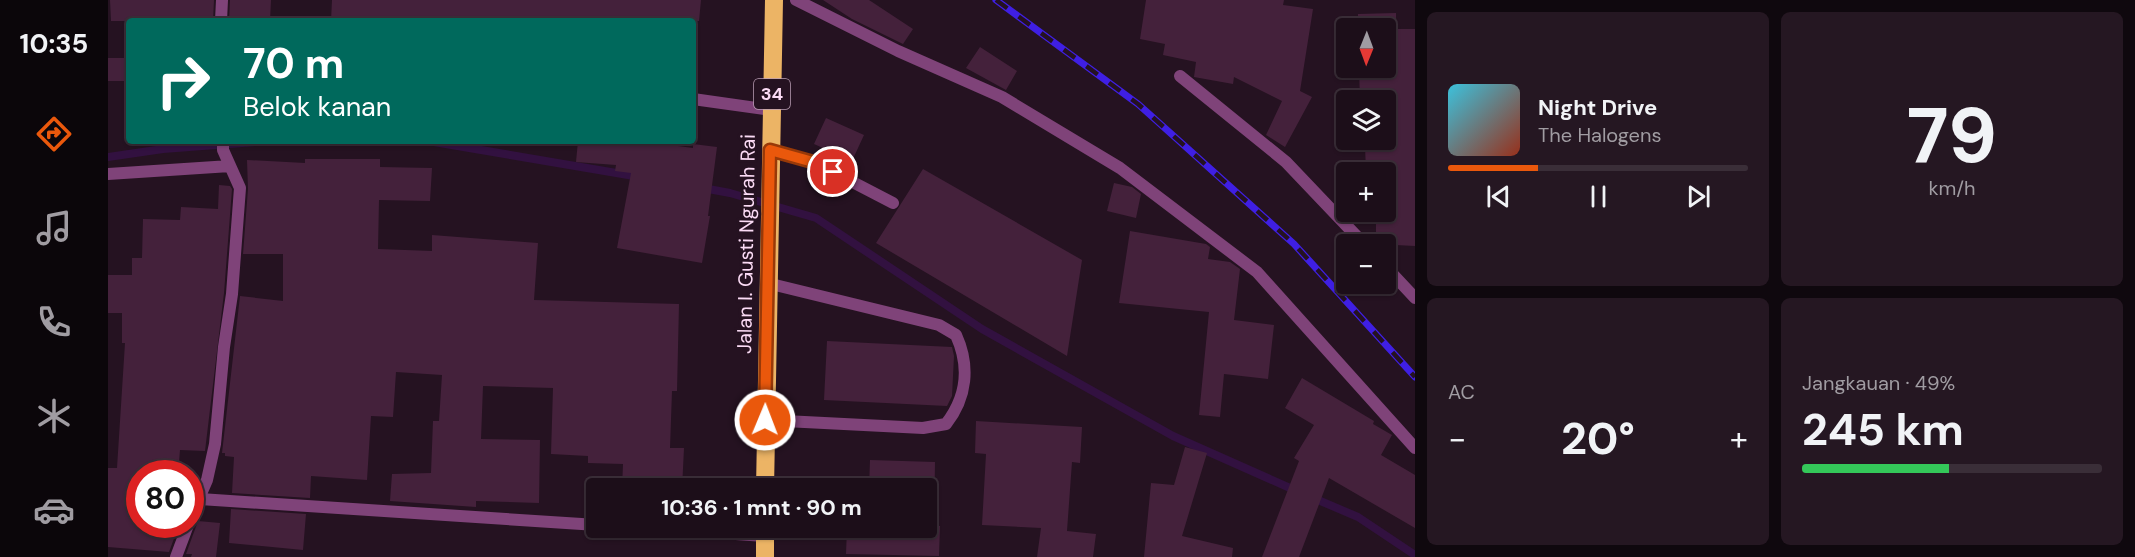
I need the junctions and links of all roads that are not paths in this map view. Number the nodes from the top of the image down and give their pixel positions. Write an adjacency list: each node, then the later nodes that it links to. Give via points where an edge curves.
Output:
1 (222, 0): 4 (street)
2 (774, 0): 7 (highway, Jalan I. Gusti Ngurah Rai / 34)
3 (796, 0): 18 (street, via 1002,97 1120,168 1257,272)
4 (220, 18)
5 (1180, 76): 13 (street, via 1287,162)
6 (696, 99): 7 (street)
7 (771, 110): 9 (highway, Jalan I. Gusti Ngurah Rai / 34)
8 (223, 146): 10 (street)
9 (770, 150): 12 (street, via 813,162); 15 (highway, Jalan I. Gusti Ngurah Rai / 34)
10 (230, 166): 11 (street); 20 (street, via 240,188 232,294 215,444)
11 (108, 174)
12 (893, 203)
13 (1355, 234)
14 (1396, 278): 16 (street)
15 (767, 283): 17 (highway, Jalan I. Gusti Ngurah Rai); 17 (street, via 939,325 956,335 966,366 959,407 946,424 923,428)
16 (1415, 298)
17 (765, 420): 19 (highway, Jalan I. Gusti Ngurah Rai)
18 (1415, 448)
19 (765, 478)
20 (204, 484)
21 (204, 498): 22 (street)
22 (586, 524)
23 (183, 538): 25 (street)
24 (765, 538): 26 (highway)
25 (176, 557)
26 (765, 557)

